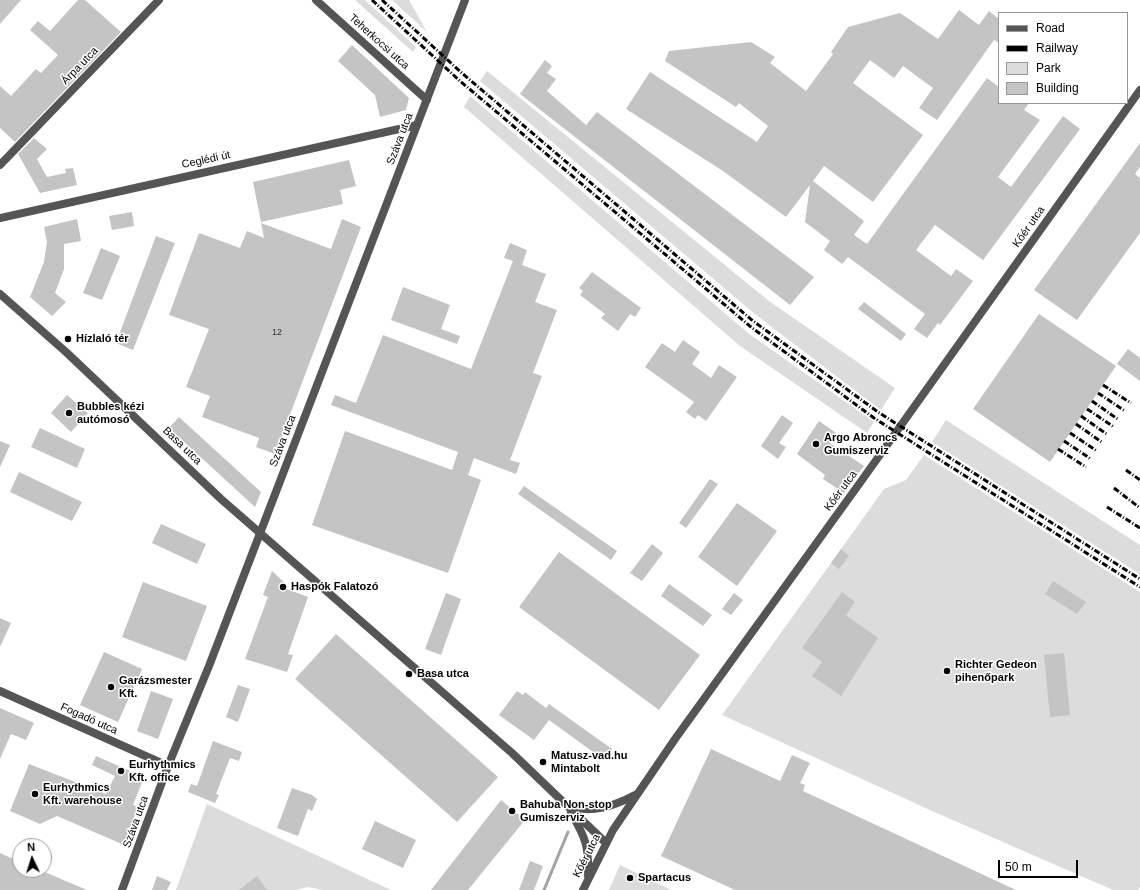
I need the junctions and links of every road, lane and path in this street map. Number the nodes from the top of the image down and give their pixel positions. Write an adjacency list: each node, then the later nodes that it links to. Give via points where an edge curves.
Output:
1 (159, 0): 7 (street, Árpa utca)
2 (316, 0): 5 (street, Teherkocsi utca)
3 (465, 0): 5 (street, Száva utca)
4 (1140, 90): 13 (street, Kőér utca)
5 (427, 100): 6 (street, Száva utca)
6 (416, 125): 8 (street, Ceglédi út); 10 (street, Száva utca)
7 (0, 165)
8 (0, 218)
9 (0, 294): 10 (street, Basa utca)
10 (260, 532): 12 (street, Száva utca); 14 (street, Basa utca, via 512,753)
11 (0, 691): 12 (street, Fogadó utca)
12 (168, 766): 17 (street, Száva utca)
13 (635, 795): 14 (street, via 618,804 590,809); 15 (street, Kőér utca)
14 (566, 805): 15 (street, Basa utca); 16 (street, Basa utca, via 584,834 587,846)
15 (606, 843): 16 (street, Kőér utca)
16 (587, 878): 18 (street, Kőér utca)
17 (122, 890)
18 (583, 890)

